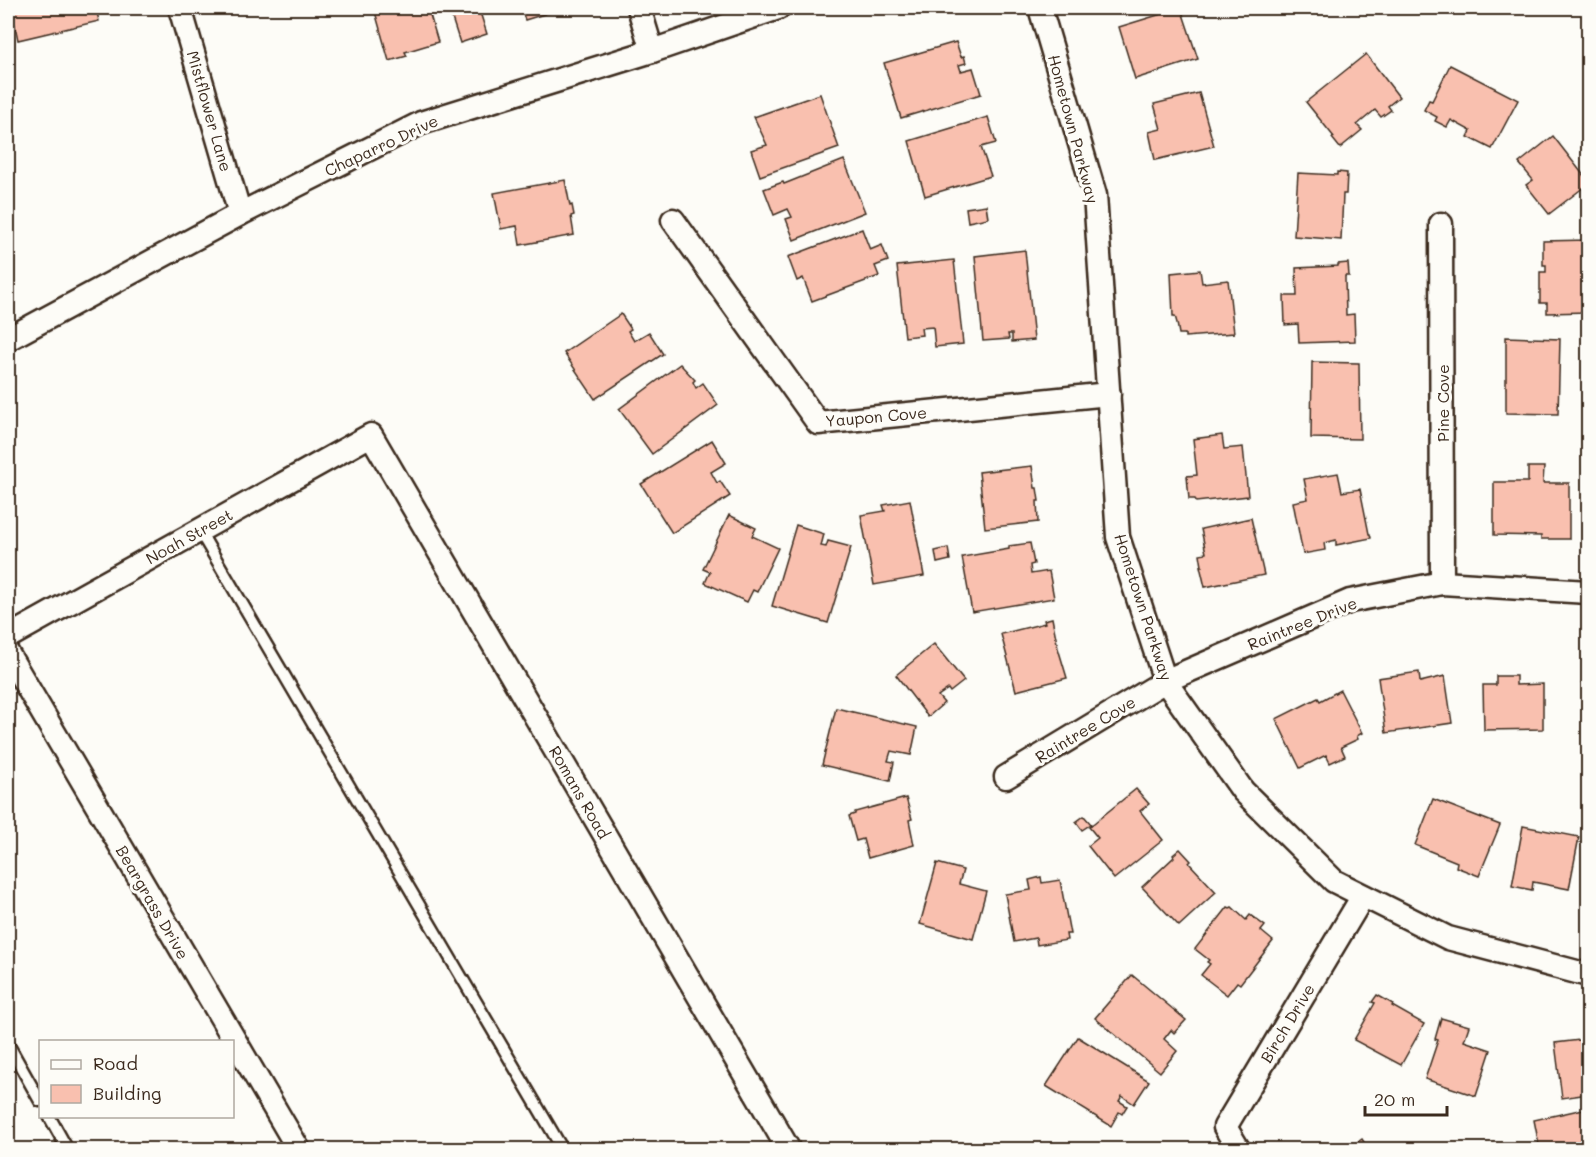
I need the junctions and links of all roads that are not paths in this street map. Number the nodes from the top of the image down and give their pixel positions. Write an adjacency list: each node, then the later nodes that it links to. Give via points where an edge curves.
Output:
1 (180, 8): 6 (street, Mistflower Lane)
2 (639, 8): 5 (street)
3 (778, 8): 5 (street, Chaparro Drive)
4 (1040, 8): 10 (street, Hometown Parkway, via 1095,195)
5 (652, 51): 6 (street, Chaparro Drive, via 421,123)
6 (240, 214): 9 (street, Chaparro Drive)
7 (673, 220): 10 (street, Yaupon Cove, via 818,423)
8 (1441, 224): 13 (street, Pine Cove)
9 (8, 339)
10 (1109, 394): 17 (street, Hometown Parkway, via 1118,537)
11 (371, 435): 12 (street, Noah Street); 27 (street, Romans Road)
12 (199, 530): 15 (street, Noah Street); 26 (lane)
13 (1442, 583): 14 (street, Raintree Drive); 17 (street, Raintree Drive, via 1350,601)
14 (1588, 592)
15 (8, 637)
16 (8, 654): 25 (street, Beargrass Drive)
17 (1165, 681): 18 (street, Raintree Cove); 19 (street, Hometown Parkway, via 1243,790 1334,881)
18 (1006, 777)
19 (1363, 896): 20 (street, Hometown Parkway, via 1448,938); 28 (street, Birch Drive, via 1225,1127)
20 (1588, 975)
21 (8, 1044): 22 (lane)
22 (39, 1099)
23 (50, 1118): 24 (lane)
24 (68, 1149)
25 (299, 1149)
26 (563, 1149)
27 (789, 1149)
28 (1239, 1149)

